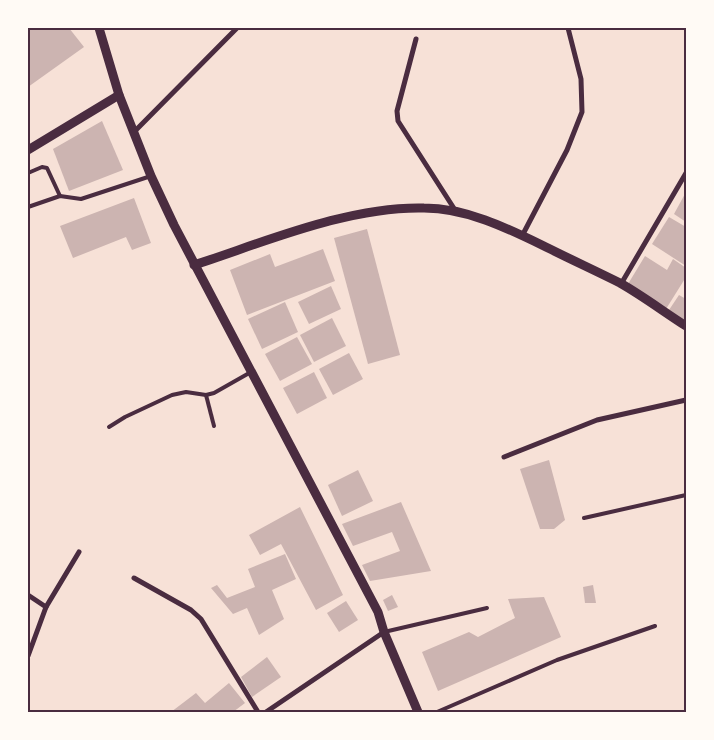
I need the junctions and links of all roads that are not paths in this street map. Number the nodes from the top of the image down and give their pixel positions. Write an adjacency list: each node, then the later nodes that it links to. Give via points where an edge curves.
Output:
1 (99, 28): 5 (street)
2 (237, 28): 6 (street)
3 (568, 28): 14 (street, via 581,79 582,112 567,150)
4 (416, 38): 13 (street, via 397,111 398,120)
5 (119, 95): 6 (street); 7 (street)
6 (134, 132): 10 (street)
7 (28, 150)
8 (686, 173): 16 (street)
9 (28, 174): 11 (lane, via 47,168)
10 (151, 176): 11 (lane, via 81,199); 15 (street)
11 (60, 196): 12 (lane)
12 (28, 207)
13 (455, 210): 14 (street); 15 (street, via 395,209 346,218)
14 (522, 236): 16 (street)
15 (194, 264): 18 (street)
16 (621, 284): 17 (street)
17 (686, 326)
18 (251, 372): 19 (lane); 32 (street, via 378,612)
19 (206, 395): 21 (lane); 22 (lane, via 186,392 172,395)
20 (686, 400): 23 (street, via 597,420)
21 (214, 426)
22 (109, 427)
23 (504, 457)
24 (686, 494): 25 (lane)
25 (584, 518)
26 (78, 552): 29 (street)
27 (134, 578): 34 (street, via 201,619)
28 (28, 595): 29 (street)
29 (46, 607): 33 (street)
30 (487, 608): 32 (lane)
31 (655, 626): 37 (lane, via 557,660)
32 (384, 632): 35 (street); 36 (street)
33 (28, 656)
34 (258, 712)
35 (266, 712)
36 (418, 712)
37 (437, 712)

